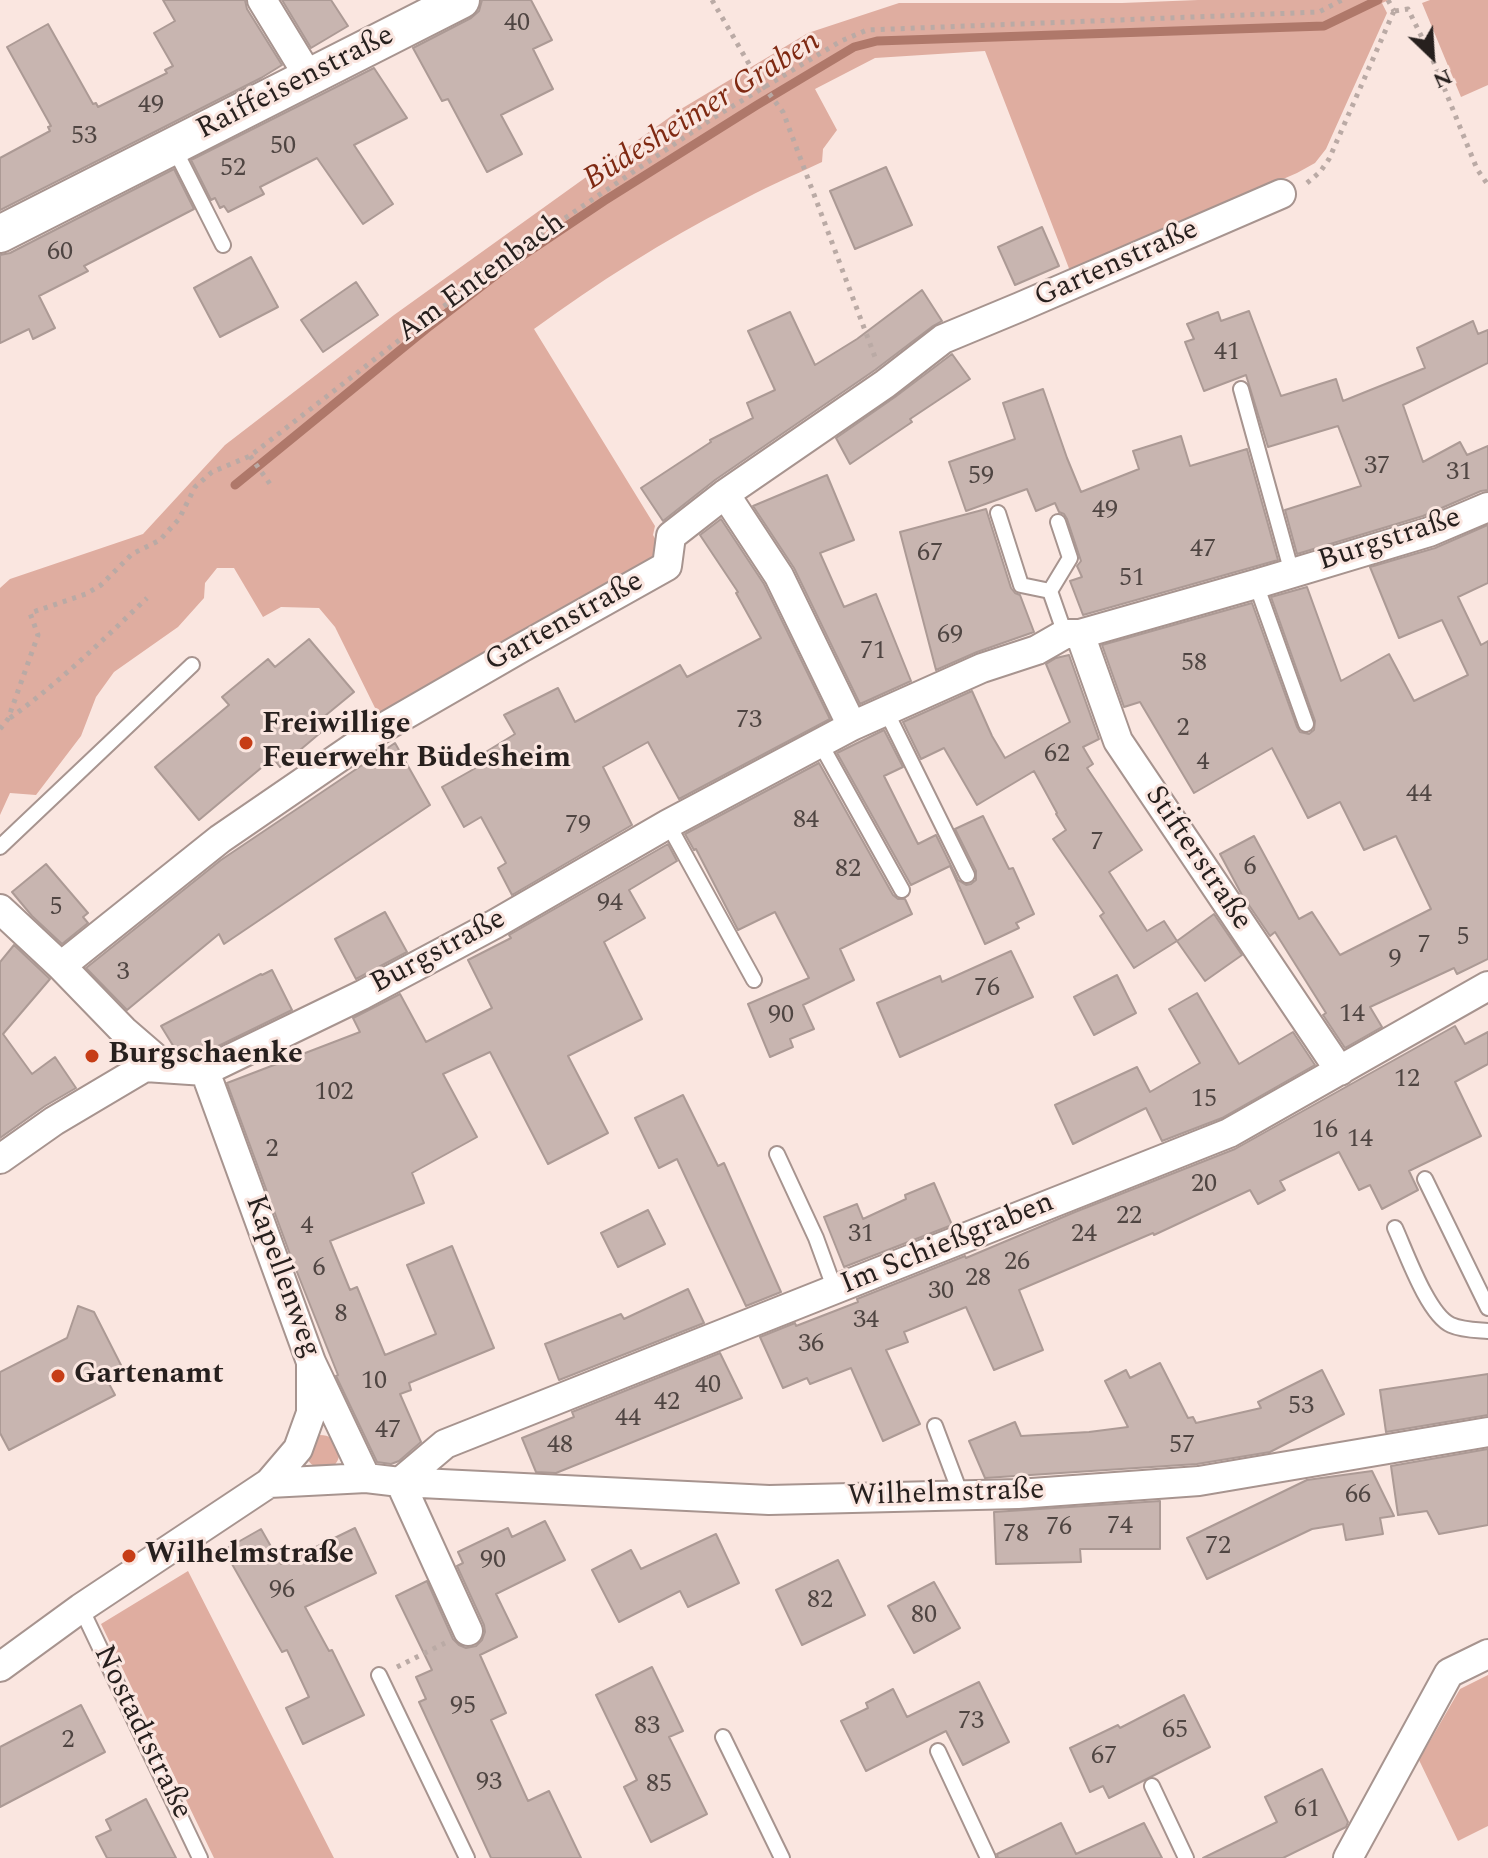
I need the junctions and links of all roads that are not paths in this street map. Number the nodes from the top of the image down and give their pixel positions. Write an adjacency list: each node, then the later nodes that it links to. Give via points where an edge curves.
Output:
1 (262, 0): 3 (street)
2 (460, 0): 3 (street, Raiffeisenstraße)
3 (309, 77): 4 (street, Raiffeisenstraße)
4 (173, 146): 6 (street, Raiffeisenstraße); 7 (lane, Raiffeisenstraße)
5 (1281, 194): 9 (street, Gartenstraße, via 943,339)
6 (0, 234)
7 (223, 245)
8 (1241, 389): 13 (lane, Burgstraße)
9 (725, 494): 20 (street, via 779,576); 27 (street, Gartenstraße, via 671,536 667,566 379,730 220,839)
10 (1488, 507): 13 (street, Burgstraße, via 1429,532)
11 (998, 513): 15 (lane, via 1021,585)
12 (1058, 522): 15 (lane, via 1070,558)
13 (1292, 573): 14 (street, Burgstraße)
14 (1256, 584): 16 (street, Burgstraße); 19 (lane)
15 (1050, 591): 16 (lane)
16 (1072, 634): 18 (street, Burgstraße); 32 (street, Stifterstraße, via 1118,741)
17 (192, 665): 23 (lane)
18 (886, 711): 20 (street, Burgstraße); 24 (lane)
19 (1306, 724)
20 (852, 726): 21 (street, Burgstraße)
21 (820, 743): 22 (street, Burgstraße); 25 (lane)
22 (668, 824): 28 (lane); 31 (street, Burgstraße, via 362,995)
23 (0, 847)
24 (967, 875)
25 (902, 890)
26 (0, 909): 27 (street)
27 (61, 966): 30 (street)
28 (754, 980)
29 (1488, 986): 32 (street, Im Schießgraben)
30 (167, 1068): 31 (street); 34 (street, via 145,1067)
31 (205, 1071): 40 (street, Kapellenweg)
32 (1340, 1071): 37 (street, Im Schießgraben, via 1229,1133)
33 (777, 1154): 37 (lane)
34 (0, 1159)
35 (1425, 1179): 38 (lane)
36 (1395, 1228): 39 (lane, via 1440,1319 1453,1327)
37 (835, 1290): 44 (street, Im Schießgraben, via 445,1444)
38 (1488, 1308)
39 (1488, 1331)
40 (311, 1362): 43 (street, Kapellenweg); 45 (street, via 311,1413 298,1449)
41 (935, 1426): 46 (lane)
42 (1488, 1432): 46 (street, Wilhelmstraße, via 1199,1481)
43 (366, 1478): 44 (street, Wilhelmstraße); 45 (street, Wilhelmstraße)
44 (400, 1482): 46 (street, Wilhelmstraße, via 769,1500); 48 (street)
45 (269, 1483): 47 (street)
46 (961, 1495)
47 (81, 1608): 50 (street); 55 (lane, Nostadtstraße)
48 (468, 1631)
49 (1488, 1654): 60 (street, via 1449,1673)
50 (0, 1667)
51 (379, 1675): 56 (lane)
52 (723, 1737): 57 (lane)
53 (938, 1751): 58 (lane)
54 (1152, 1786): 59 (lane)
55 (200, 1858)
56 (467, 1858)
57 (782, 1858)
58 (988, 1858)
59 (1186, 1858)
60 (1348, 1858)

